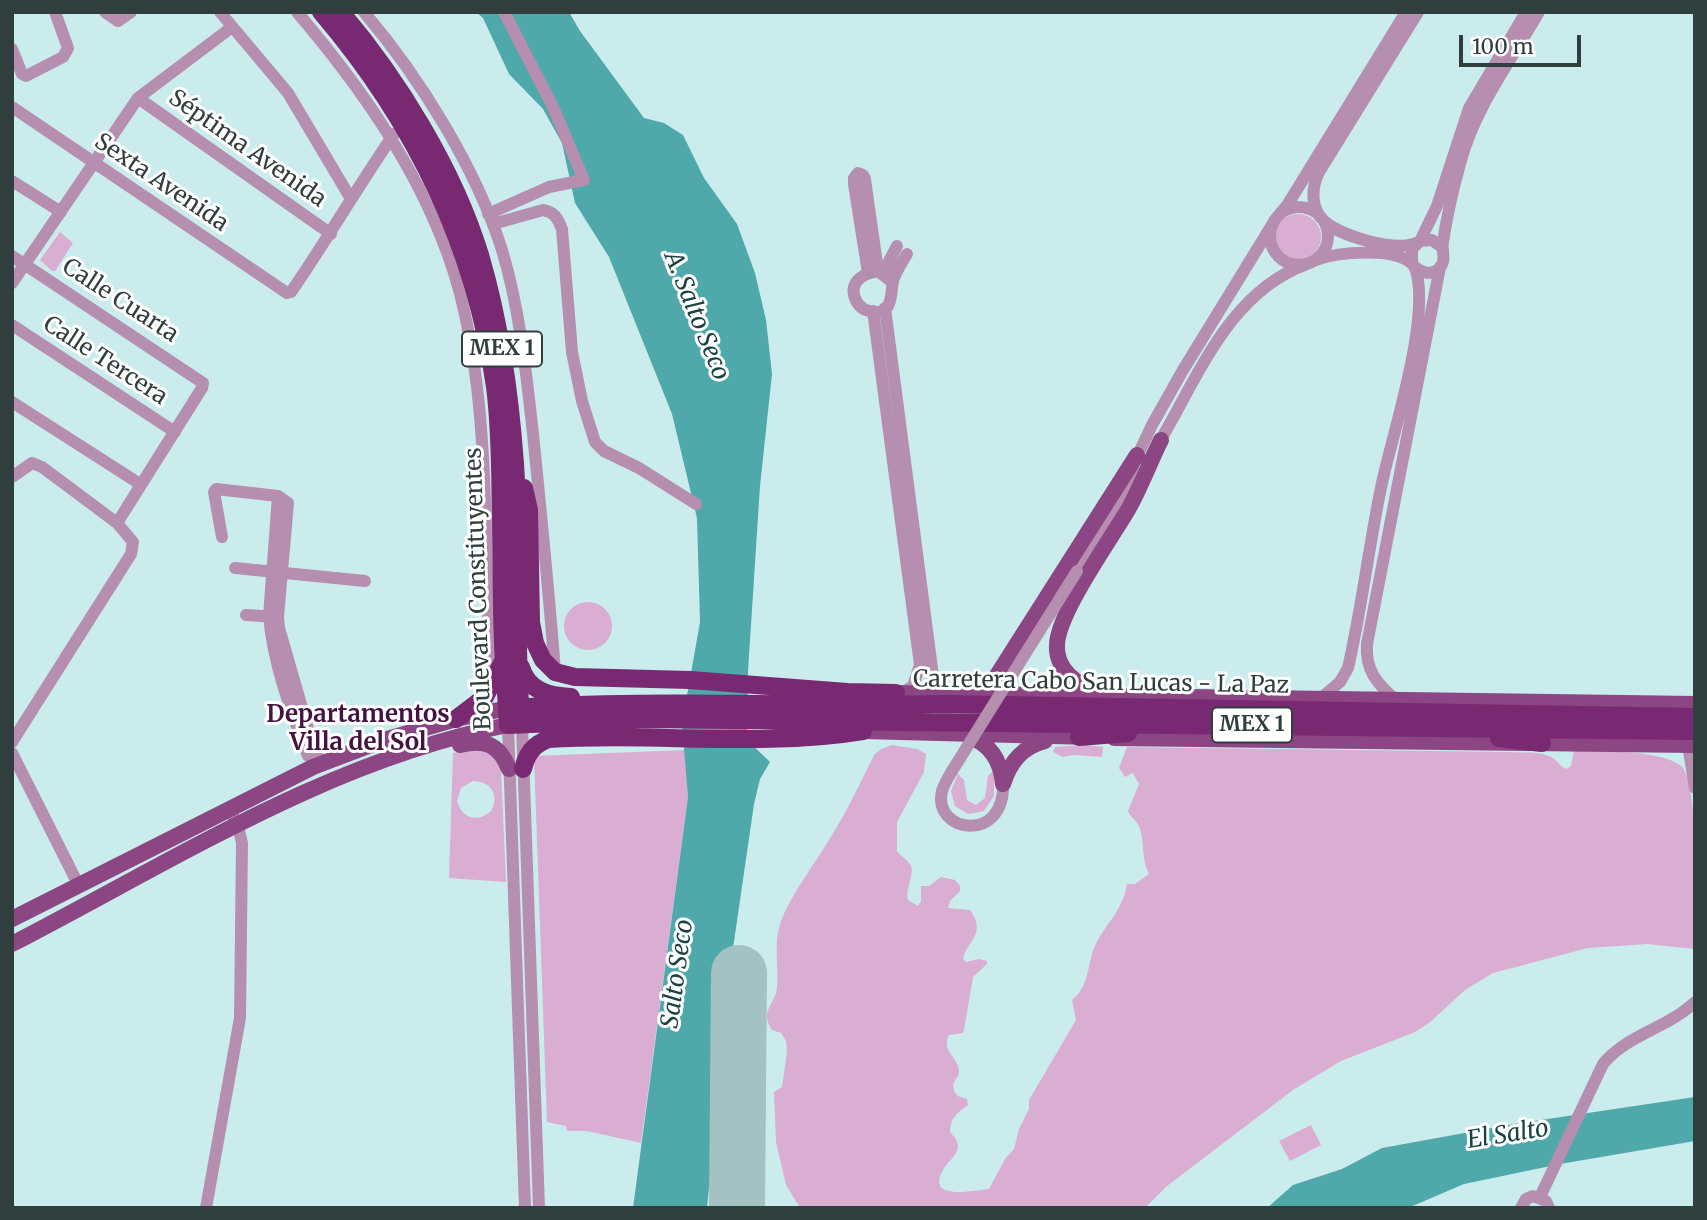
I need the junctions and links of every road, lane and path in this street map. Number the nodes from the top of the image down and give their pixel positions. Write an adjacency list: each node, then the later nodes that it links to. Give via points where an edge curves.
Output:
1 (55, 12): 15 (street, via 68,48 63,57 26,76)
2 (105, 12): 3 (street, via 118,21)
3 (131, 12)
4 (220, 12): 14 (street)
5 (297, 12): 19 (street)
6 (321, 12): 18 (highway, Boulevard Constituyentes / MEX 1)
7 (341, 12): 18 (highway, Boulevard Constituyentes / MEX 1, via 380,62)
8 (364, 12): 25 (street, via 435,110)
9 (504, 12): 25 (street, via 584,180 549,187)
10 (1406, 12): 26 (street)
11 (1418, 12): 24 (street, via 1319,172 1314,194)
12 (1526, 12): 28 (street, via 1469,108 1437,206)
13 (1539, 12): 29 (street, via 1472,124)
14 (232, 27): 16 (street); 22 (street, via 288,93)
15 (12, 49)
16 (138, 98): 20 (street); 27 (street, Séptima Avenida)
17 (12, 107): 20 (street, Sexta Avenida)
18 (407, 116): 19 (street); 45 (highway, Boulevard Constituyentes / MEX 1, via 456,195 479,253 501,341); 59 (highway, Boulevard Constituyentes / MEX 1, via 468,272 495,387)
19 (392, 138): 22 (street); 61 (street, via 447,253 470,346 482,443)
20 (94, 163): 23 (street); 27 (street, Sexta Avenida, via 287,293)
21 (12, 181): 23 (street)
22 (351, 199): 27 (street)
23 (61, 212): 33 (street)
24 (1322, 218): 26 (street, via 1300,207 1288,209); 28 (street, via 1349,236 1401,246); 32 (street, via 1327,242)
25 (490, 219): 48 (street, via 543,210 557,217 562,229 572,352 595,442); 60 (street, via 516,304 527,375)
26 (1275, 220): 32 (street, via 1270,241 1278,256 1292,264); 43 (street)
27 (331, 234)
28 (1418, 242): 29 (street, via 1432,240); 34 (street, via 1411,253)
29 (1441, 247): 35 (street, via 1444,258)
30 (902, 250): 36 (street)
31 (12, 256): 33 (street, Calle Cuarta)
32 (1310, 263): 34 (street, via 1366,253 1399,256); 42 (street, via 1274,280 1243,307 1192,383)
33 (25, 264): 37 (street); 41 (street, Calle Cuarta, via 203,383)
34 (1414, 266): 35 (street, via 1427,273); 44 (street, via 1419,293 1417,328)
35 (1440, 267): 51 (street)
36 (880, 275): 36 (street, via 865,179 858,173 854,181); 38 (street, via 892,298); 38 (street, via 859,278 854,296 861,307)
37 (12, 283)
38 (879, 309): 49 (street)
39 (12, 325): 41 (street, Calle Tercera)
40 (12, 401): 47 (street)
41 (175, 432): 47 (street)
42 (1161, 440): 50 (street); 64 (main road, via 1058,636 1057,653 1067,673 1087,687)
43 (1137, 455): 50 (street); 63 (main road, via 994,680 985,689)
44 (1386, 463): 51 (street, via 1392,474 1388,503); 65 (street, via 1349,668)
45 (515, 465): 59 (highway, Boulevard Constituyentes / MEX 1); 60 (highway, via 529,510 535,643)
46 (12, 477): 52 (street, via 32,463 42,467)
47 (140, 484): 52 (street)
48 (696, 504)
49 (904, 510): 62 (street, via 920,665 913,686); 63 (street, via 933,676 942,688)
50 (1115, 511): 89 (street, bridge, via 952,771 942,792 942,805 964,826 979,825 992,818 1001,805)
51 (1392, 511): 66 (street, via 1366,654 1373,676)
52 (117, 523): 84 (street, via 133,542 131,554)
53 (222, 537): 55 (street, via 216,489 283,498 288,503)
54 (235, 568): 55 (street)
55 (278, 573): 56 (street); 58 (street)
56 (365, 581)
57 (246, 615): 58 (street)
58 (273, 616): 87 (street)
59 (512, 660): 61 (highway); 70 (highway, MEX 1, via 527,681 545,693); 72 (highway, Boulevard Constituyentes / MEX 1)
60 (555, 672): 62 (highway, via 575,677)
61 (492, 685): 74 (highway, via 478,704)
62 (899, 693): 63 (main road); 68 (highway)
63 (963, 694): 64 (main road)
64 (1115, 696): 65 (main road); 69 (highway)
65 (1320, 699): 66 (main road)
66 (1396, 700): 67 (main road)
67 (1690, 705)
68 (861, 706): 69 (highway, Carretera Cabo San Lucas - La Paz / MEX 1); 71 (highway, Carretera Cabo San Lucas - La Paz / MEX 1)
69 (1045, 707): 73 (highway, Carretera Cabo San Lucas - La Paz / MEX 1)
70 (641, 708): 71 (highway, Carretera Cabo San Lucas - La Paz / MEX 1); 72 (highway, Carretera Cabo San Lucas - La Paz / MEX 1); 75 (highway, Carretera Cabo San Lucas - La Paz / MEX 1)
71 (811, 715): 76 (highway, Carretera Cabo San Lucas - La Paz / MEX 1); 78 (highway)
72 (515, 716): 74 (main road); 75 (highway, Carretera Cabo San Lucas - La Paz / MEX 1); 88 (street, Boulevard Constituyentes); 90 (main road, via 393,755)
73 (1695, 717)
74 (456, 719): 87 (main road)
75 (621, 719): 82 (highway)
76 (1227, 725): 77 (highway, Carretera Cabo San Lucas - La Paz / MEX 1); 81 (highway)
77 (1412, 727): 83 (highway, Carretera Cabo San Lucas - La Paz / MEX 1); 85 (highway)
78 (863, 731): 79 (main road); 82 (highway, via 823,738 747,740)
79 (964, 736): 80 (main road); 89 (main road, via 993,752)
80 (1060, 737): 81 (main road); 89 (main road, via 1024,750)
81 (1079, 737): 85 (main road)
82 (548, 739): 88 (highway, via 535,745)
83 (1693, 741): 85 (main road); 91 (street)
84 (12, 742)
85 (1542, 743)
86 (12, 753): 94 (street)
87 (317, 765): 92 (main road)
88 (516, 769): 90 (main road, via 499,751 474,742); 100 (street, Boulevard Constituyentes); 101 (street, Boulevard Constituyentes)
89 (1003, 784)
90 (323, 785): 93 (main road)
91 (1695, 788)
92 (229, 808): 93 (street); 94 (main road)
93 (238, 826): 96 (main road); 99 (street, via 242,843 240,1018)
94 (78, 884): 95 (main road)
95 (12, 919)
96 (12, 944)
97 (1695, 1002): 98 (street, via 1606,1060)
98 (1540, 1197): 102 (street, via 1526,1199); 103 (street)
99 (206, 1208)
100 (525, 1208)
101 (539, 1208)
102 (1521, 1208)
103 (1549, 1208)

